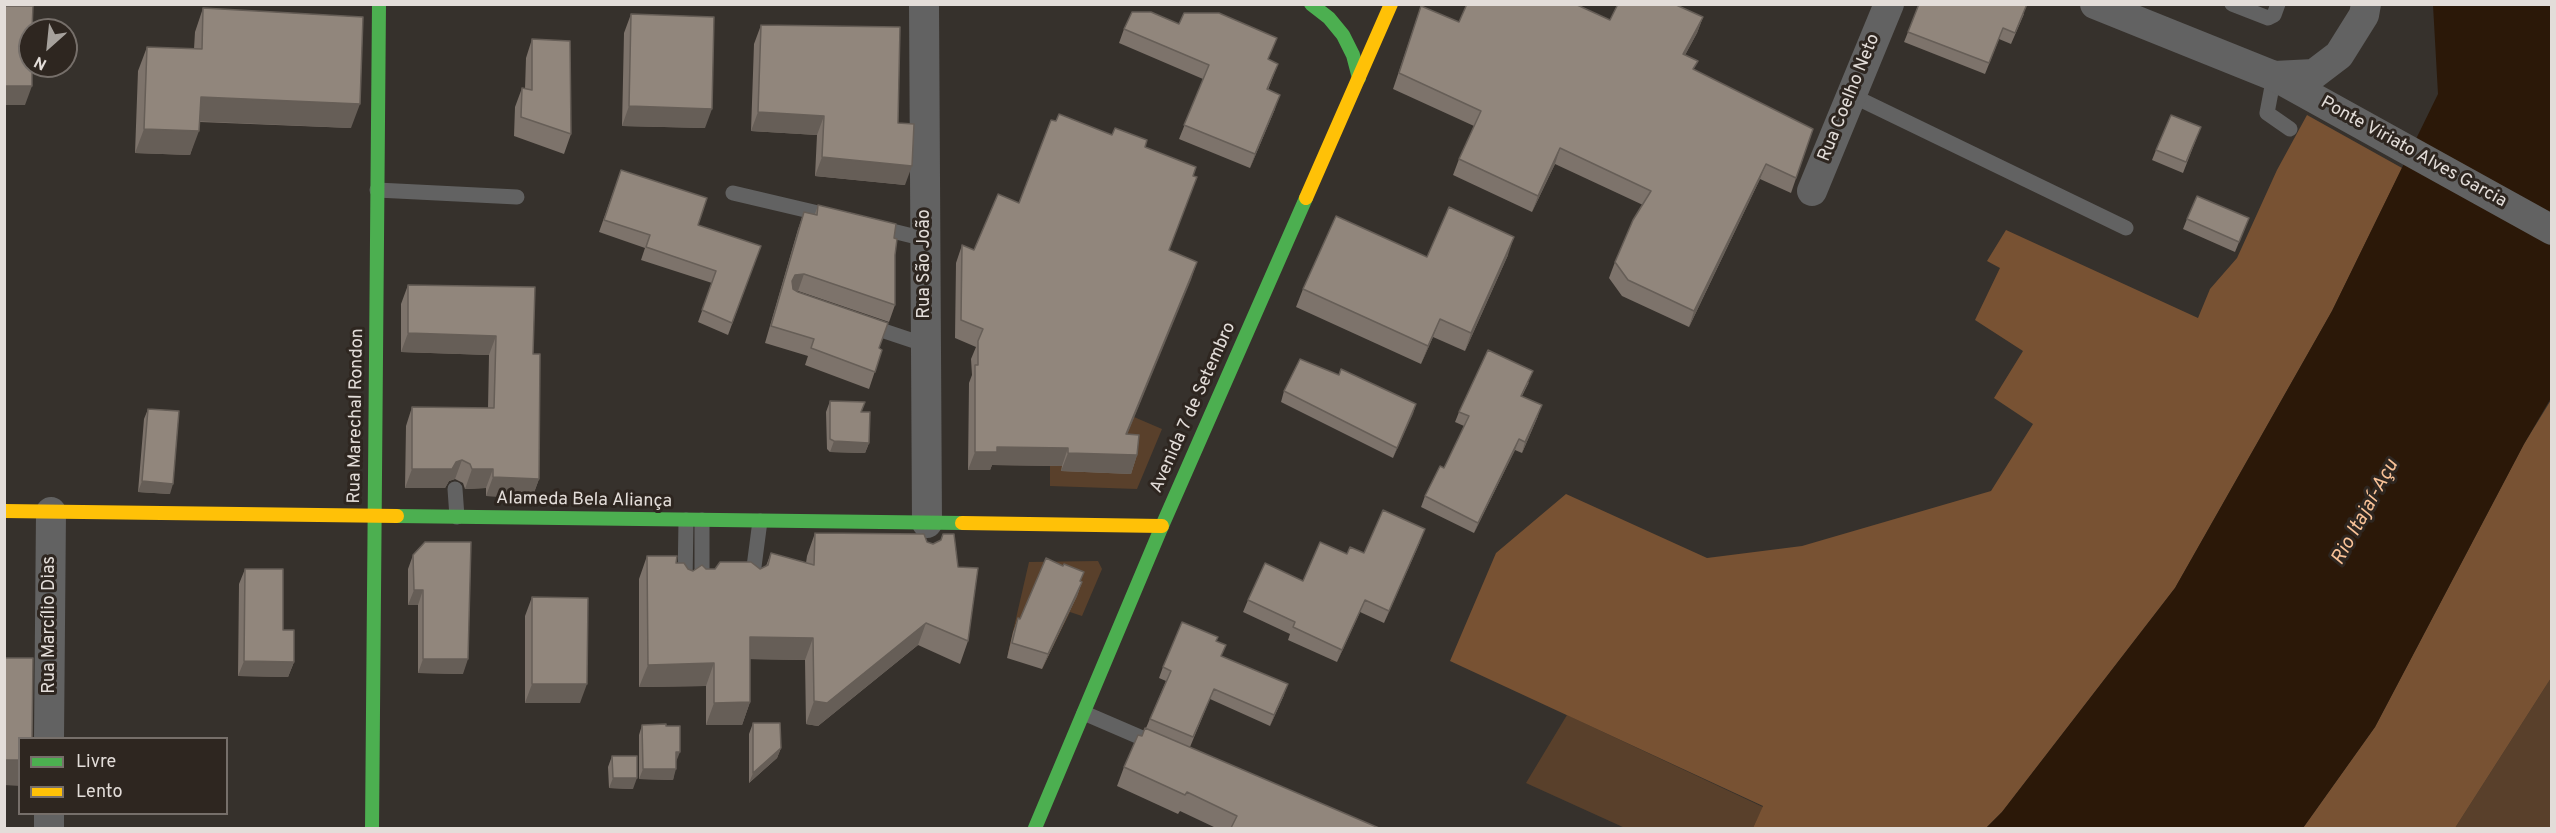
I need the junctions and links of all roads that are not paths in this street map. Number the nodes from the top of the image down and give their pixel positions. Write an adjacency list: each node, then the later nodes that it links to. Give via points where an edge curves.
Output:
1 (379, 4): 14 (street, Rua Marechal Rondon)
2 (924, 4): 20 (street, Rua São João)
3 (1311, 4): 11 (street, via 1343,34)
4 (1391, 4): 11 (street, Avenida 7 de Setembro)
5 (1889, 4): 12 (street, Rua Coelho Neto)
6 (2095, 4): 10 (street, Ponte Viriato Alves Garcia)
7 (2232, 4): 8 (lane, via 2268,18 2274,15)
8 (2278, 4)
9 (2366, 4): 10 (street, via 2364,15 2339,55 2314,74)
10 (2274, 76): 13 (lane, via 2267,112); 19 (street, Ponte Viriato Alves Garcia)
11 (1359, 78): 31 (street, Avenida 7 de Setembro)
12 (1851, 95): 15 (street, Rua Coelho Neto); 18 (lane)
13 (2290, 129)
14 (377, 190): 17 (lane); 26 (street, Rua Marechal Rondon)
15 (1812, 191)
16 (734, 193): 20 (lane)
17 (517, 197)
18 (2126, 228)
19 (2552, 230)
20 (925, 239): 22 (street, Rua São João)
21 (849, 319): 22 (lane)
22 (926, 345): 32 (street, Rua São João)
23 (455, 489): 27 (lane)
24 (4, 511): 25 (street, Alameda Bela Aliança)
25 (51, 512): 26 (street, Alameda Bela Aliança); 37 (street, Rua Marcílio Dias)
26 (374, 516): 27 (street, Alameda Bela Aliança); 39 (street, Rua Marechal Rondon)
27 (457, 517): 28 (street, Alameda Bela Aliança)
28 (686, 520): 29 (street, Alameda Bela Aliança); 34 (lane)
29 (702, 520): 30 (street, Alameda Bela Aliança); 35 (lane)
30 (760, 521): 32 (street, Alameda Bela Aliança); 33 (lane)
31 (1162, 526): 32 (street, Alameda Bela Aliança); 36 (street, Avenida 7 de Setembro)
32 (926, 532)
33 (752, 582)
34 (685, 584)
35 (702, 584)
36 (1084, 713): 38 (lane); 40 (street, Avenida 7 de Setembro)
37 (49, 737)
38 (1166, 748)
39 (372, 828)
40 (1035, 828)

